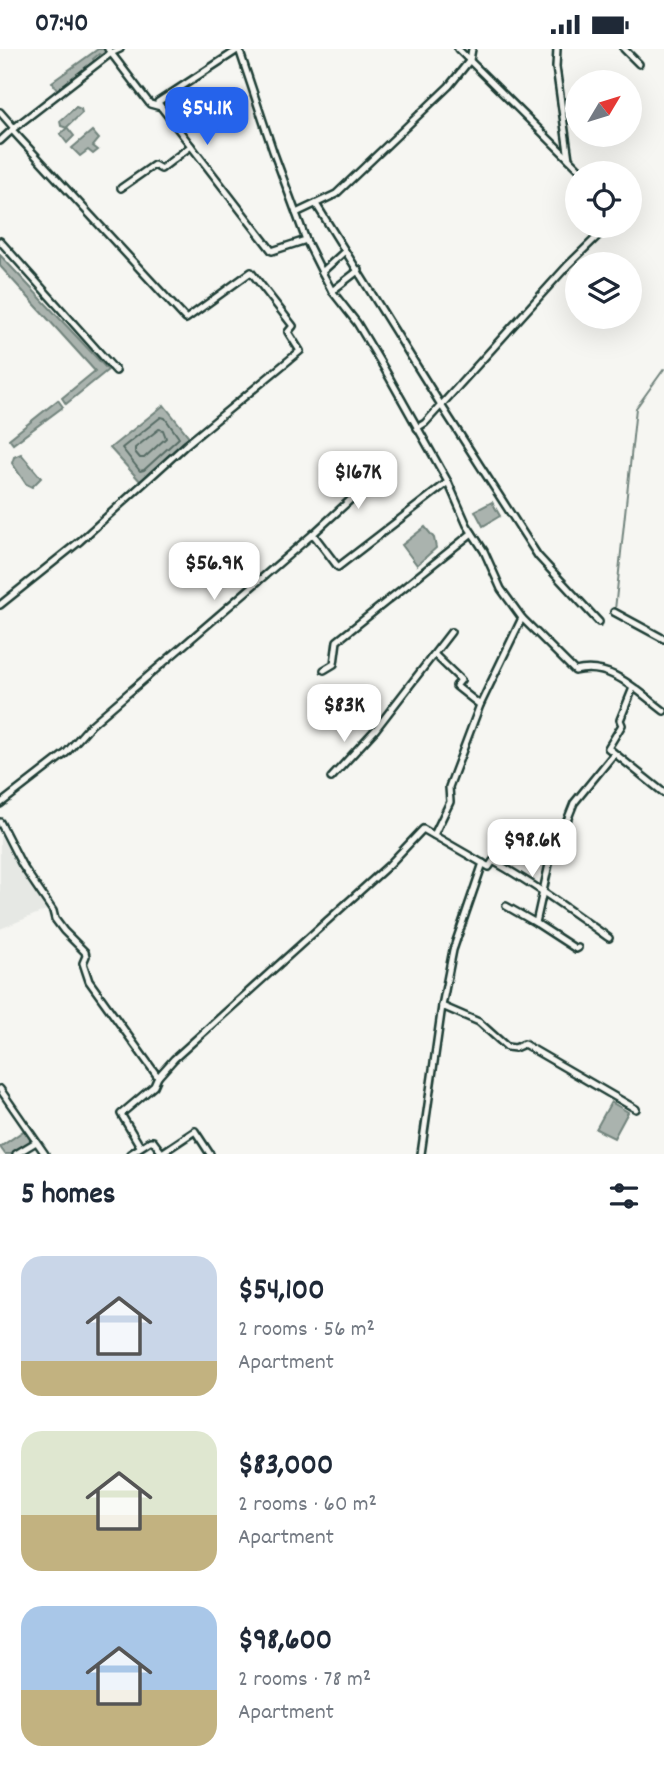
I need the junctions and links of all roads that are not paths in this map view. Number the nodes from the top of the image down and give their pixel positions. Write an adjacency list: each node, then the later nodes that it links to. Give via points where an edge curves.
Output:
1 (120, 49): 6 (street)
2 (458, 49): 7 (street)
3 (472, 49): 7 (street)
4 (558, 49): 14 (street, via 556,67)
5 (624, 49): 8 (street)
6 (110, 51): 9 (street, via 150,104); 11 (street)
7 (470, 60): 14 (street); 16 (street, via 449,86 336,194)
8 (639, 64)
9 (161, 107): 13 (street); 17 (street, via 158,102 239,49)
10 (0, 112): 11 (street)
11 (13, 129): 12 (street); 32 (street, via 187,319 251,272 293,327 288,333 300,351)
12 (0, 141)
13 (191, 146): 15 (street, via 161,169 154,165); 19 (street, via 272,251)
14 (569, 159)
15 (121, 188)
16 (316, 204): 17 (street); 21 (street)
17 (296, 212): 19 (street)
18 (596, 238): 26 (street)
19 (306, 240): 23 (street)
20 (0, 241): 25 (street)
21 (345, 251): 22 (street); 23 (street)
22 (359, 270): 24 (street); 26 (street)
23 (322, 272): 24 (street)
24 (332, 291): 27 (street, via 357,323)
25 (116, 370)
26 (441, 405): 27 (street); 35 (street, via 538,556)
27 (417, 428): 29 (street)
28 (384, 469): 31 (street)
29 (448, 482): 30 (street); 31 (street, via 338,568)
30 (472, 533): 34 (street); 39 (street, via 337,641 334,664)
31 (313, 534): 46 (street, via 90,726 66,753)
32 (0, 605)
33 (614, 612): 37 (street)
34 (522, 618): 40 (street, via 575,671 600,669); 41 (street)
35 (599, 622)
36 (451, 632): 38 (street)
37 (664, 639)
38 (435, 655): 41 (street, via 461,680 456,686); 44 (street)
39 (324, 670)
40 (633, 688): 42 (street); 43 (street, via 619,731 608,748)
41 (480, 705): 48 (street, via 449,787 450,802)
42 (664, 711)
43 (614, 754): 45 (street); 50 (street, via 574,803)
44 (331, 778)
45 (664, 793)
46 (0, 804)
47 (0, 822): 56 (street, via 55,919 85,952 89,981)
48 (434, 835): 49 (street); 56 (street, via 423,829 416,835)
49 (483, 863): 50 (street, via 489,867 494,861); 55 (street, via 453,950)
50 (542, 889): 52 (street); 53 (street)
51 (506, 907): 52 (street)
52 (536, 923): 54 (street)
53 (609, 939)
54 (578, 948)
55 (442, 1006): 58 (street, via 480,1022 507,1047 524,1044); 66 (street)
56 (158, 1077): 60 (street, via 154,1086 121,1114)
57 (0, 1090): 59 (street)
58 (636, 1109)
59 (36, 1142): 62 (street); 63 (street)
60 (140, 1146): 61 (street, via 153,1141); 64 (street)
61 (163, 1153): 65 (street, via 195,1131)
62 (16, 1154)
63 (45, 1154)
64 (130, 1154)
65 (210, 1154)
66 (421, 1154)

